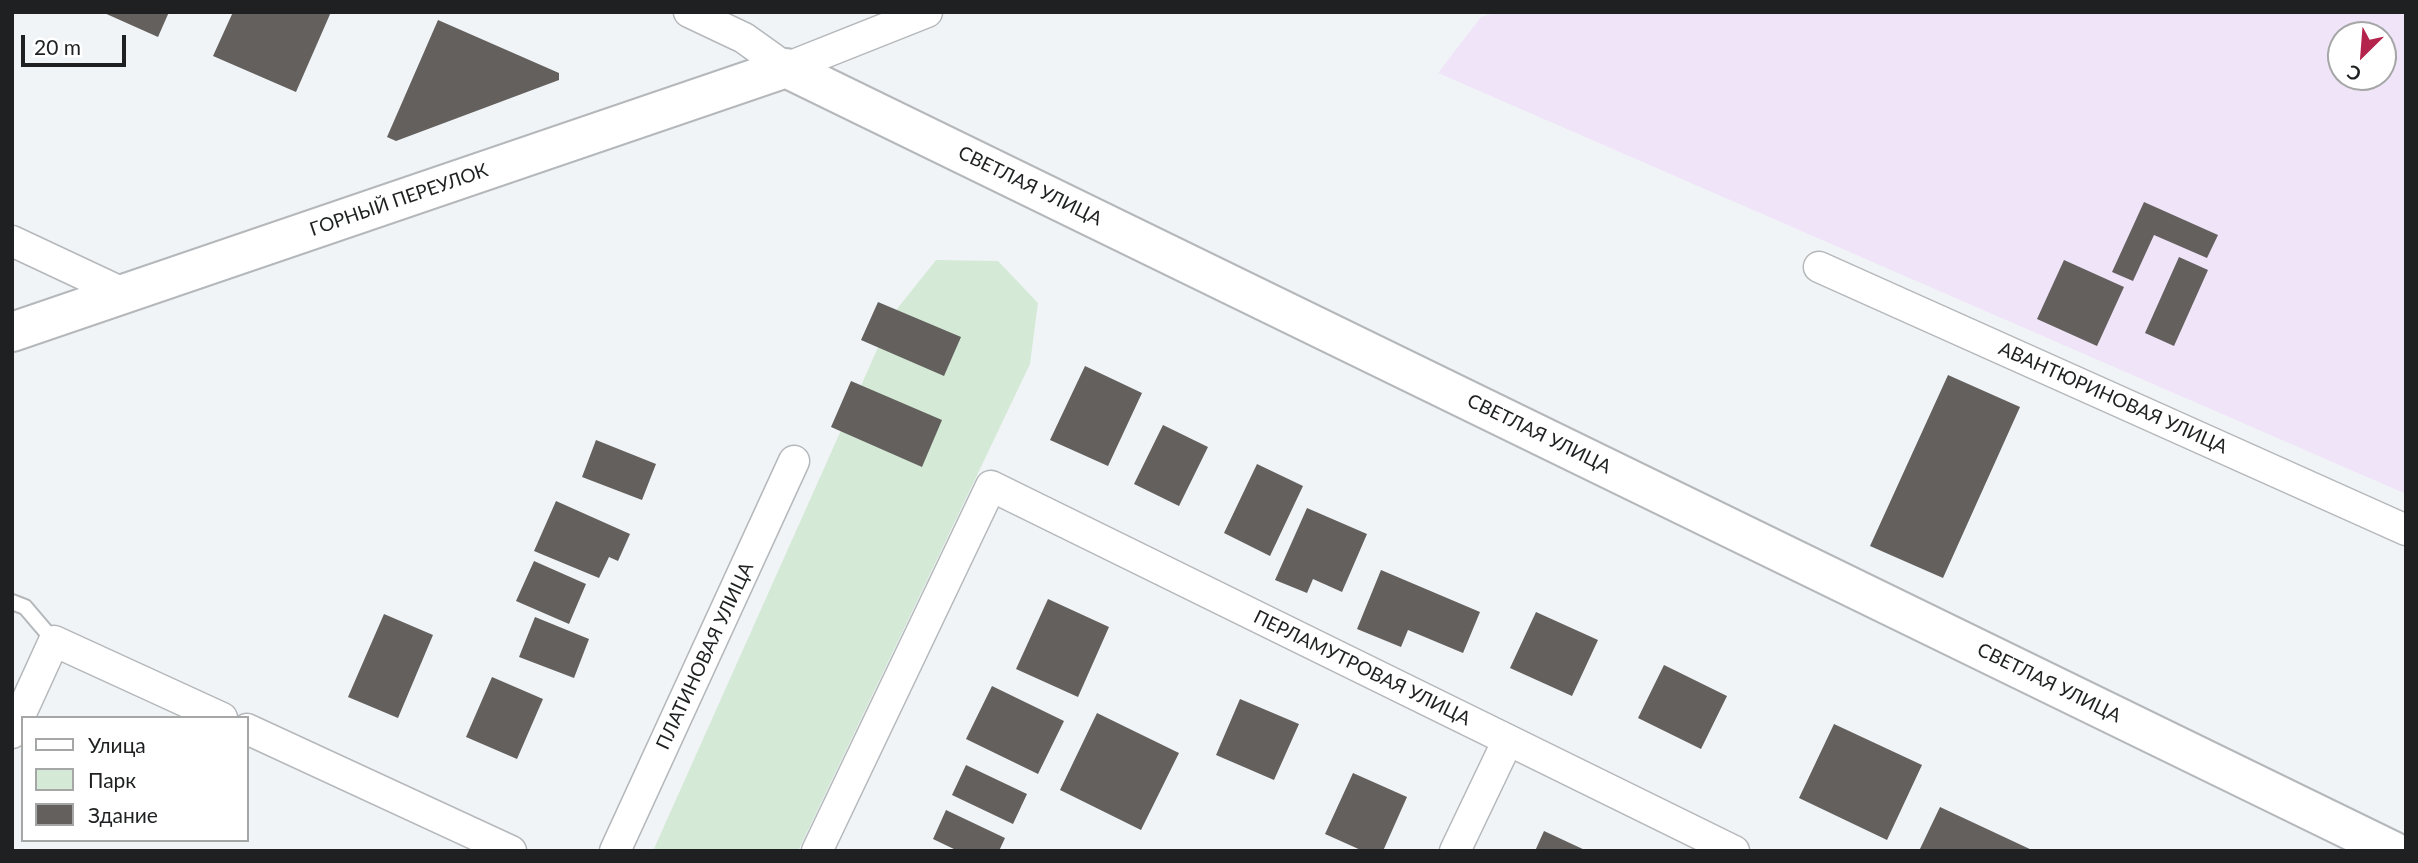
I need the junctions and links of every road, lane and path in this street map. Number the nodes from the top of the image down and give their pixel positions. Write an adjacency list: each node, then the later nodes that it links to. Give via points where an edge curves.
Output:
1 (689, 12): 3 (street, СВЕТЛАЯ УЛИЦА, via 744,38)
2 (927, 12): 3 (street)
3 (786, 68): 6 (street, ГОРНЫЙ ПЕРЕУЛОК); 21 (street, СВЕТЛАЯ УЛИЦА)
4 (12, 241): 6 (street)
5 (1819, 267): 9 (street, АВАНТЮРИНОВАЯ УЛИЦА)
6 (125, 294): 7 (street, ГОРНЫЙ ПЕРЕУЛОК)
7 (12, 332)
8 (794, 461): 17 (street, ПЛАТИНОВАЯ УЛИЦА)
9 (2406, 530)
10 (12, 602): 11 (lane, via 25,607)
11 (54, 640): 12 (street); 14 (street)
12 (218, 716)
13 (248, 729): 16 (street)
14 (12, 733)
15 (1508, 740): 18 (street, ПЕРЛАМУТРОВАЯ УЛИЦА, via 991,486); 19 (street); 20 (street, ПЕРЛАМУТРОВАЯ УЛИЦА)
16 (511, 851)
17 (615, 851)
18 (817, 851)
19 (1455, 851)
20 (1734, 851)
21 (2393, 851)

